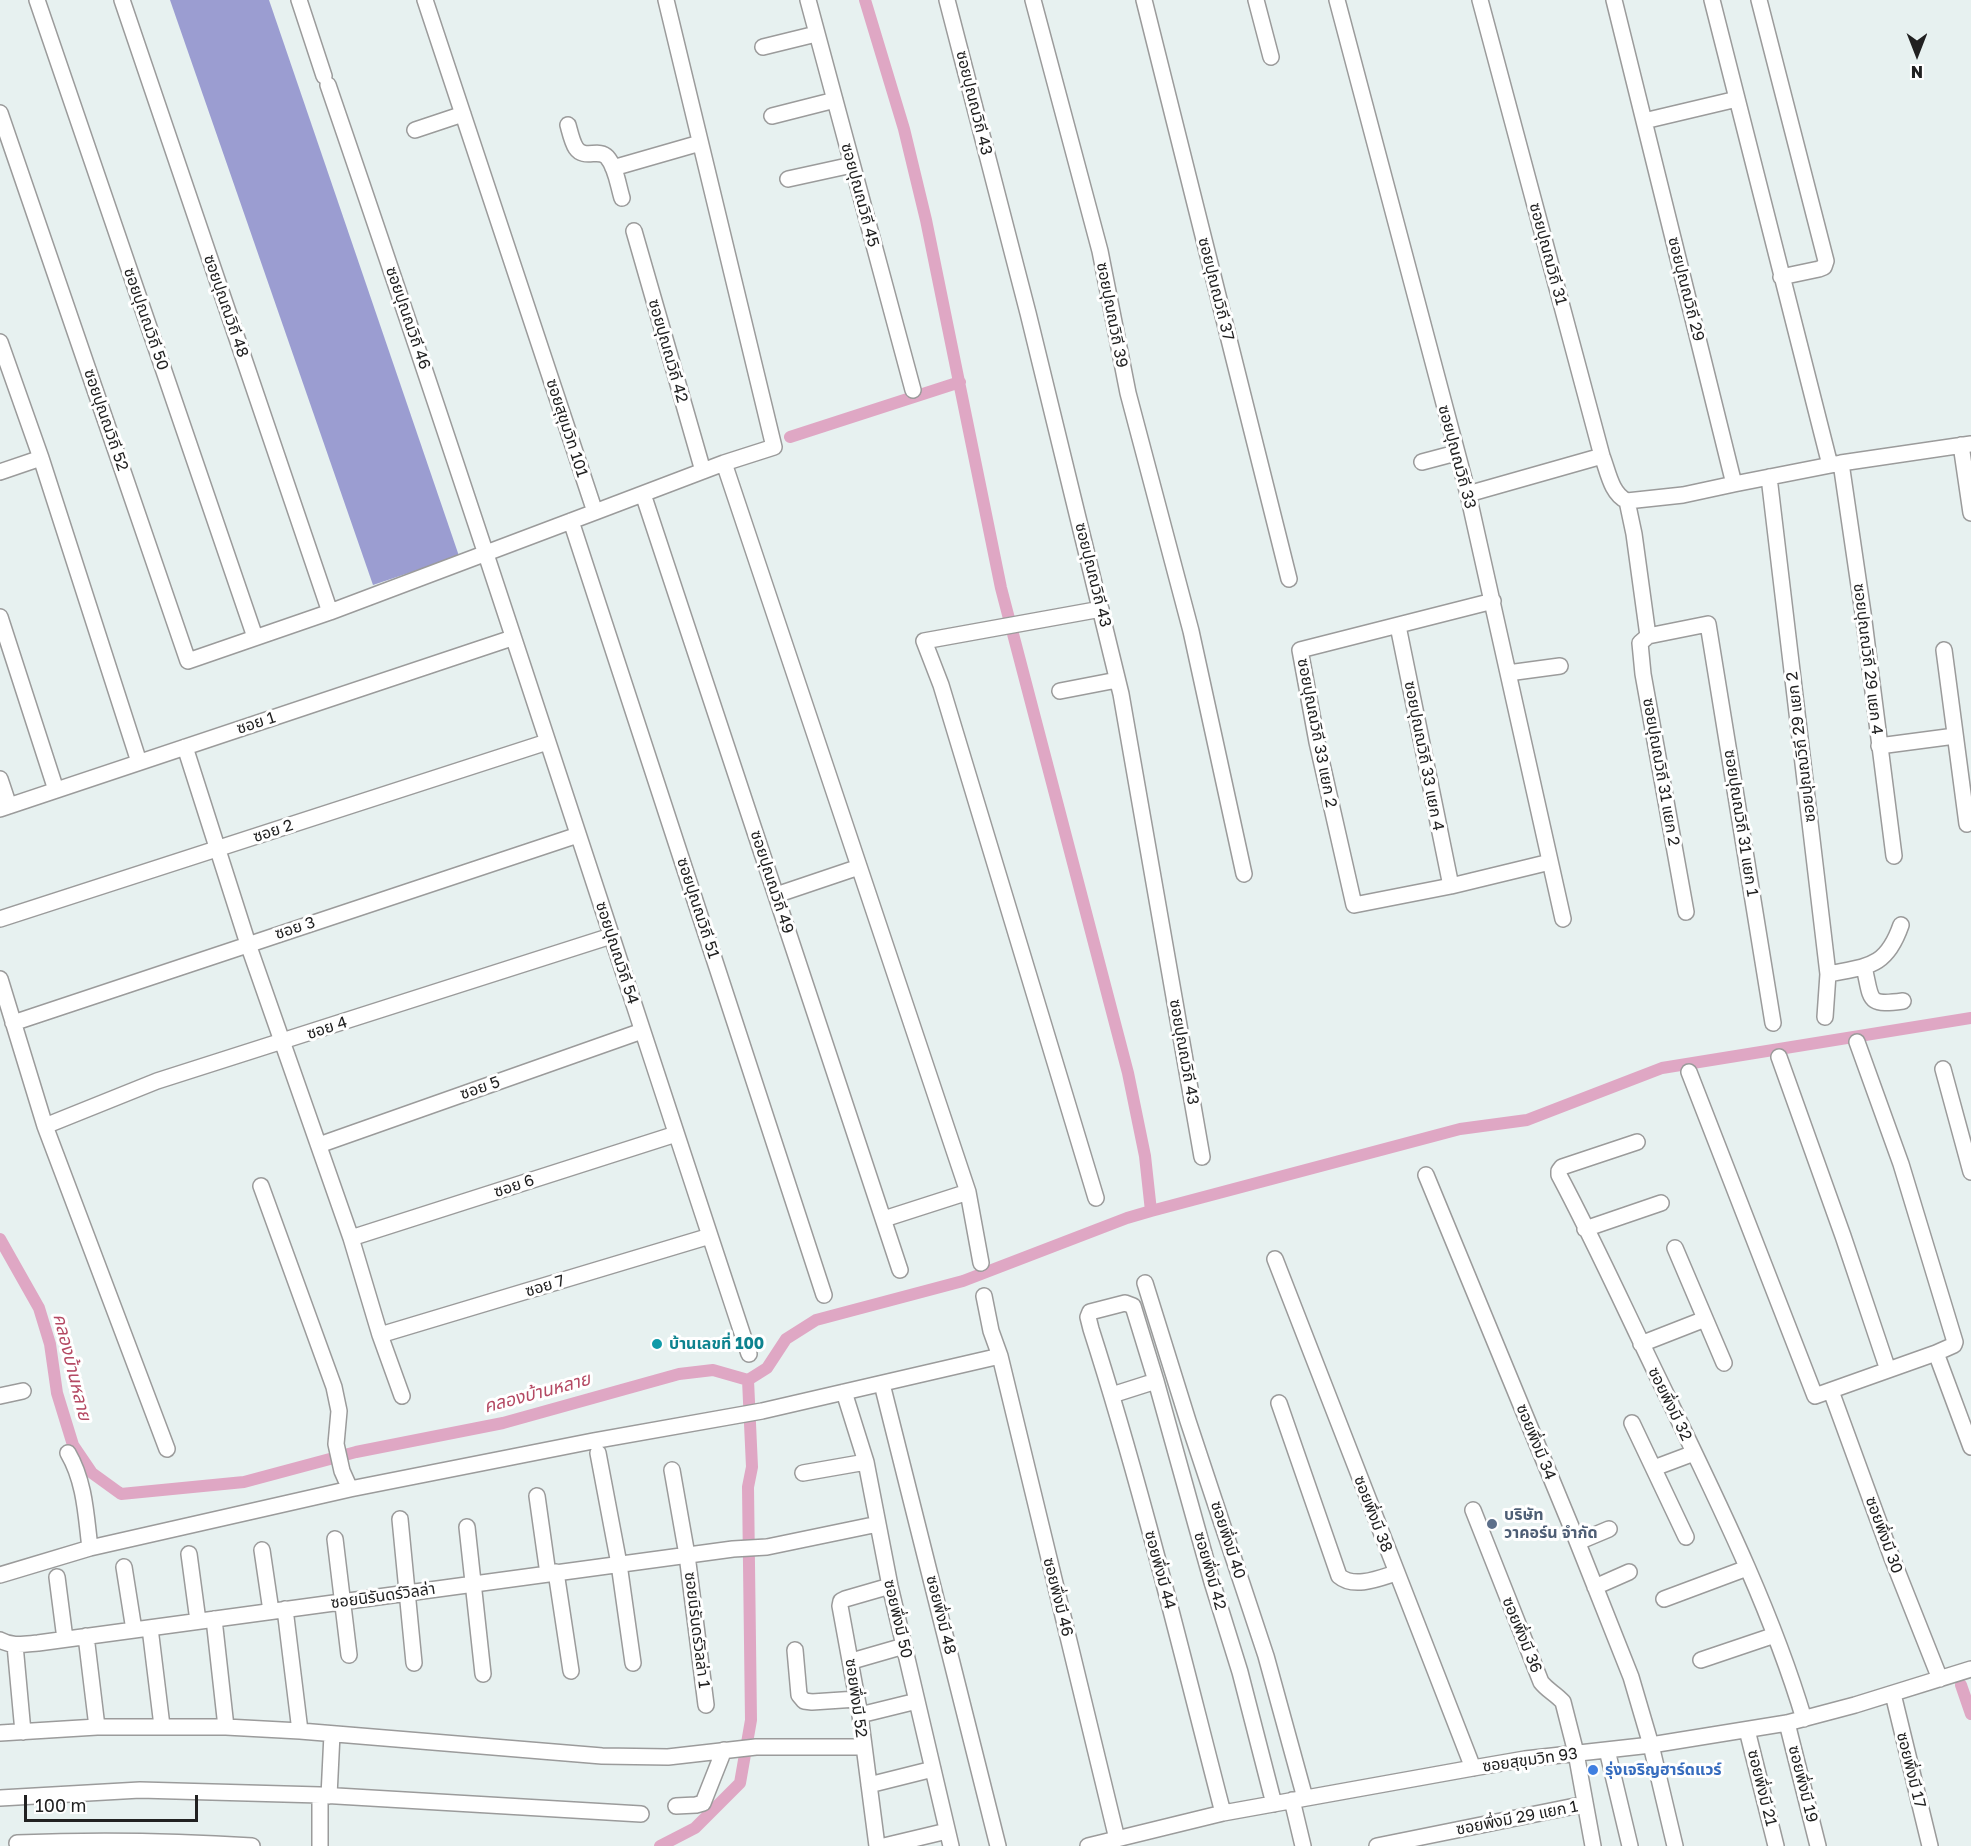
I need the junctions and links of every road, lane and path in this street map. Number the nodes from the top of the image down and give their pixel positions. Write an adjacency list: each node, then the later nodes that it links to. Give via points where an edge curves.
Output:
1 (37, 0): 61 (street, ซอยปุณณวิถี 50)
2 (122, 0): 57 (street, ซอยปุณณวิถี 48)
3 (299, 0): 53 (street, ซอยปุณณวิถี 46)
4 (425, 0): 22 (street, ซอยสุขุมวิท 101)
5 (666, 0): 27 (street)
6 (808, 0): 16 (street, ซอยปุณณวิถี 45)
7 (947, 0): 56 (street, ซอยปุณณวิถี 43)
8 (1033, 0): 82 (street, ซอยปุณณวิถี 39, via 1100,250 1128,393 1191,631)
9 (1143, 0): 54 (street, ซอยปุณณวิถี 37)
10 (1256, 0): 18 (street)
11 (1336, 0): 37 (street, ซอยปุณณวิถี 33)
12 (1480, 0): 38 (street, ซอยปุณณวิถี 31)
13 (1614, 0): 24 (street, ซอยปุณณวิถี 29)
14 (1712, 0): 19 (street)
15 (1759, 0): 33 (street, via 1826,261 1819,269)
16 (816, 34): 17 (street); 20 (street, ซอยปุณณวิถี 45)
17 (763, 47)
18 (1271, 57)
19 (1737, 99): 24 (street); 33 (street)
20 (835, 100): 23 (street); 28 (street, ซอยปุณณวิถี 45)
21 (0, 113): 61 (street, ซอยปุณณวิถี 52, via 188,661)
22 (463, 114): 26 (street); 50 (street, ซอยสุขุมวิท 101)
23 (772, 116)
24 (1644, 121): 46 (street, ซอยปุณณวิถี 29)
25 (568, 125): 29 (street, via 576,149 585,155 606,156)
26 (414, 129)
27 (700, 143): 29 (street); 41 (street, via 774,447)
28 (852, 165): 30 (street); 35 (street, ซอยปุณณวิถี 45)
29 (613, 168): 31 (street)
30 (788, 179)
31 (622, 198)
32 (634, 231): 43 (street, ซอยปุณณวิถี 42)
33 (1781, 277): 42 (street)
34 (0, 342): 39 (street)
35 (913, 390)
36 (1966, 444): 42 (street); 51 (street)
37 (1456, 453): 40 (street); 48 (street, ซอยปุณณวิถี 33)
38 (1602, 456): 48 (street); 49 (street, ซอยปุณณวิถี 31, via 1616,493)
39 (41, 458): 44 (street); 72 (street)
40 (1422, 462)
41 (724, 463): 43 (street); 81 (street)
42 (1835, 464): 45 (street); 70 (street, ซอยปุณณวิถี 29 แยก 4)
43 (703, 471): 47 (street)
44 (0, 472)
45 (1769, 477): 46 (street); 92 (street, ซอยปุณณวิถี 29 แยก 2)
46 (1734, 484): 49 (street)
47 (643, 494): 50 (street); 84 (street, ซอยปุณณวิถี 49)
48 (1468, 494): 55 (street, ซอยปุณณวิถี 33)
49 (1627, 501): 60 (street, ซอยปุณณวิถี 31)
50 (595, 512): 52 (street)
51 (1971, 513)
52 (572, 520): 53 (street); 124 (street, ซอยปุณณวิถี 51)
53 (484, 553): 57 (street); 62 (street, ซอยปุณณวิถี 54)
54 (1289, 579)
55 (1493, 601): 59 (street, ซอยปุณณวิถี 33 แยก 2); 65 (street, ซอยปุณณวิถี 33)
56 (1101, 609): 66 (street, ซอยปุณณวิถี 43); 113 (street, via 924,641 941,685)
57 (330, 612): 61 (street)
58 (0, 617): 74 (street)
59 (1398, 626): 83 (street, ซอยปุณณวิถี 33 แยก 4); 83 (street, ซอยปุณณวิถี 33 แยก 2, via 1300,650 1317,742 1353,905)
60 (1648, 636): 85 (street, ซอยปุณณวิถี 31 แยก 2, via 1640,643 1643,674); 97 (street, ซอยปุณณวิถี 31 แยก 1, via 1708,624)
61 (255, 637)
62 (512, 638): 69 (street, ซอยปุณณวิถี 54); 71 (street, ซอย 1)
63 (1944, 650): 68 (street)
64 (1560, 666): 65 (street)
65 (1508, 673): 80 (street, ซอยปุณณวิถี 33)
66 (1117, 680): 67 (street); 108 (street, ซอยปุณณวิถี 43)
67 (1060, 691)
68 (1955, 736): 70 (street); 76 (street)
69 (547, 742): 77 (street, ซอยปุณณวิถี 54); 78 (street, ซอย 2)
70 (1880, 746): 79 (street, ซอยปุณณวิถี 29 แยก 4)
71 (185, 747): 72 (street, ซอย 1); 78 (street)
72 (139, 762): 74 (street, ซอย 1)
73 (0, 779): 75 (street)
74 (56, 790): 75 (street, ซอย 1)
75 (4, 807)
76 (1967, 824)
77 (578, 835): 89 (street, ซอยปุณณวิถี 54); 90 (street, ซอย 3)
78 (218, 849): 87 (street, ซอย 2); 90 (street)
79 (1894, 856)
80 (1550, 861): 83 (street); 86 (street, ซอยปุณณวิถี 33)
81 (859, 867): 84 (street); 112 (street)
82 (1244, 874)
83 (1450, 886)
84 (776, 895): 115 (street, ซอยปุณณวิถี 49)
85 (1686, 912)
86 (1563, 919)
87 (0, 920)
88 (1901, 926): 91 (street, via 1891,950)
89 (611, 936): 98 (street, ซอยปุณณวิถี 54); 99 (street, ซอย 4)
90 (248, 944): 96 (street, ซอย 3); 99 (street)
91 (1864, 967): 92 (street); 94 (street, via 1875,1002)
92 (1828, 974): 95 (street, ซอยปุณณวิถี 29 แยก 2)
93 (0, 979): 96 (street)
94 (1903, 1001)
95 (1825, 1017)
96 (13, 1023): 104 (street)
97 (1773, 1023)
98 (642, 1030): 105 (street, ซอยปุณณวิถี 54); 107 (street, ซอย 5)
99 (282, 1042): 104 (street, ซอย 4, via 157,1081); 107 (street)
100 (1857, 1042): 130 (street, via 1901,1164 1955,1335 1954,1345)
101 (1779, 1057): 134 (street)
102 (1943, 1070): 109 (street)
103 (1689, 1072): 137 (street, via 1815,1396)
104 (45, 1126): 146 (street)
105 (676, 1134): 117 (street, ซอยปุณณวิถี 54); 118 (street, ซอย 6)
106 (1637, 1142): 116 (street, ซอยพึ่งมี 32, via 1559,1171)
107 (319, 1145): 118 (street)
108 (1202, 1157)
109 (1971, 1172)
110 (1426, 1175): 163 (street, ซอยพึ่งมี 34)
111 (261, 1186): 154 (street, via 334,1386 339,1411 336,1444)
112 (968, 1192): 115 (street); 121 (street)
113 (1096, 1198)
114 (1661, 1203): 116 (street)
115 (884, 1219): 122 (street, ซอยปุณณวิถี 49)
116 (1586, 1229): 129 (street, ซอยพึ่งมี 32)
117 (710, 1236): 128 (street, ซอย 7); 131 (street, ซอยปุณณวิถี 54)
118 (351, 1238): 128 (street)
119 (1675, 1248): 126 (street)
120 (1275, 1259): 173 (street, ซอยพึ่งมี 38)
121 (981, 1263)
122 (900, 1270)
123 (1145, 1283): 228 (street, ซอยพึ่งมี 40, via 1266,1656)
124 (824, 1295)
125 (984, 1296): 132 (street, ซอยพึ่งมี 46)
126 (1705, 1319): 129 (street); 133 (street)
127 (1091, 1329): 135 (street, ซอยพึ่งมี 42, via 1090,1312 1131,1304); 140 (street, ซอยพึ่งมี 44)
128 (380, 1335): 142 (street)
129 (1641, 1344): 149 (street, ซอยพึ่งมี 32)
130 (1936, 1353): 134 (street); 145 (street)
131 (749, 1354)
132 (1000, 1356): 136 (street); 235 (street, ซอยพึ่งมี 46)
133 (1724, 1363)
134 (1888, 1370): 137 (street)
135 (1156, 1382): 140 (street); 229 (street, ซอยพึ่งมี 42)
136 (882, 1384): 139 (street); 241 (street, ซอยพึ่งมี 48)
137 (1831, 1390): 202 (street, ซอยพึ่งมี 30)
138 (23, 1391): 141 (street)
139 (844, 1392): 150 (street, ซอยพึ่งมี 50); 154 (street)
140 (1112, 1395): 232 (street, ซอยพึ่งมี 44)
141 (0, 1396)
142 (402, 1396)
143 (1279, 1403): 173 (street, via 1339,1576 1344,1581 1365,1581)
144 (1632, 1423): 151 (street)
145 (1971, 1447)
146 (167, 1449)
147 (68, 1453): 164 (street, via 82,1491)
148 (598, 1453): 168 (street)
149 (1694, 1453): 151 (street); 170 (street, ซอยพึ่งมี 32)
150 (866, 1462): 153 (street); 158 (street, ซอยพึ่งมี 50)
151 (1653, 1468): 161 (street)
152 (672, 1470): 167 (street, ซอยนิรันดร์วิลล่า 1)
153 (803, 1473)
154 (350, 1489): 164 (street)
155 (537, 1496): 172 (street)
156 (1473, 1510): 222 (street, ซอยพึ่งมี 36, via 1541,1682 1563,1702)
157 (400, 1519): 179 (street)
158 (878, 1524): 167 (street, ซอยนิรันดร์วิลล่า, via 767,1547); 177 (street, ซอยพึ่งมี 50)
159 (467, 1527): 176 (street)
160 (1609, 1528): 163 (street)
161 (1686, 1537)
162 (335, 1539): 181 (street)
163 (1578, 1542): 178 (street, ซอยพึ่งมี 34)
164 (90, 1548): 174 (street)
165 (262, 1550): 182 (street)
166 (189, 1554): 184 (street)
167 (687, 1555): 168 (street, ซอยนิรันดร์วิลล่า); 206 (street, ซอยนิรันดร์วิลล่า 1)
168 (619, 1564): 172 (street, ซอยนิรันดร์วิลล่า); 198 (street)
169 (124, 1566): 186 (street)
170 (1747, 1568): 180 (street); 187 (street, ซอยพึ่งมี 32)
171 (1629, 1572): 178 (street)
172 (552, 1573): 176 (street, ซอยนิรันดร์วิลล่า); 200 (street)
173 (1396, 1573): 223 (street, ซอยพึ่งมี 38)
174 (0, 1575)
175 (57, 1577): 189 (street)
176 (474, 1584): 179 (street, ซอยนิรันดร์วิลล่า); 201 (street)
177 (890, 1586): 192 (street, ซอยพึ่งมี 50); 196 (street, ซอยพึ่งมี 52, via 841,1601)
178 (1595, 1587): 218 (street, ซอยพึ่งมี 34, via 1631,1677)
179 (408, 1593): 181 (street, ซอยนิรันดร์วิลล่า); 197 (street)
180 (1664, 1599)
181 (343, 1602): 182 (street, ซอยนิรันดร์วิลล่า); 194 (street)
182 (278, 1610): 183 (street, ซอยนิรันดร์วิลล่า); 214 (street)
183 (214, 1619): 184 (street, ซอยนิรันดร์วิลล่า); 212 (street)
184 (198, 1621): 185 (street, ซอยนิรันดร์วิลล่า)
185 (150, 1628): 186 (street, ซอยนิรันดร์วิลล่า); 210 (street)
186 (134, 1630): 188 (street, ซอยนิรันดร์วิลล่า)
187 (1775, 1635): 195 (street); 208 (street, ซอยพึ่งมี 32)
188 (86, 1636): 189 (street, ซอยนิรันดร์วิลล่า); 211 (street)
189 (65, 1639): 191 (street, ซอยนิรันดร์วิลล่า)
190 (0, 1640): 191 (street, ซอยนิรันดร์วิลล่า)
191 (15, 1645): 215 (street)
192 (904, 1646): 196 (street); 205 (street, ซอยพึ่งมี 50)
193 (795, 1650): 204 (street, via 799,1695 804,1701)
194 (349, 1655)
195 (1701, 1660)
196 (852, 1661): 204 (street, ซอยพึ่งมี 52)
197 (414, 1664)
198 (633, 1664)
199 (1971, 1669): 202 (street, ซอยสุขุมวิท 93)
200 (571, 1671)
201 (483, 1674)
202 (1940, 1679): 203 (street, ซอยสุขุมวิท 93)
203 (1893, 1694): 208 (street, ซอยสุขุมวิท 93); 250 (street, ซอยพึ่งมี 17)
204 (857, 1699): 207 (street, ซอยพึ่งมี 52)
205 (917, 1701): 207 (street); 224 (street, ซอยพึ่งมี 50)
206 (706, 1704)
207 (860, 1716): 219 (street, ซอยพึ่งมี 52)
208 (1804, 1719): 209 (street, ซอยสุขุมวิท 93)
209 (1787, 1723): 213 (street, ซอยสุขุมวิท 93); 249 (street, ซอยพึ่งมี 19)
210 (162, 1726): 211 (street); 212 (street)
211 (97, 1727): 215 (street)
212 (226, 1727): 214 (street)
213 (1747, 1730): 218 (street, ซอยสุขุมวิท 93); 248 (street, ซอยพึ่งมี 21)
214 (300, 1731): 217 (street)
215 (23, 1732): 216 (street)
216 (0, 1733)
217 (332, 1734): 220 (street, via 602,1756 668,1757); 226 (street)
218 (1650, 1745): 221 (street, ซอยสุขุมวิท 93); 247 (street, ซอยพึ่งมี 34)
219 (864, 1746): 220 (street); 225 (street, ซอยพึ่งมี 52)
220 (731, 1750): 231 (street, via 703,1803)
221 (1607, 1750): 222 (street, ซอยสุขุมวิท 93); 246 (street)
222 (1576, 1753): 223 (street, ซอยสุขุมวิท 93); 230 (street, ซอยพึ่งมี 36)
223 (1473, 1768): 228 (street, ซอยสุขุมวิท 93)
224 (933, 1769): 225 (street); 234 (street, ซอยพึ่งมี 50)
225 (869, 1785): 239 (street, ซอยพึ่งมี 52)
226 (325, 1795): 227 (street, via 140,1790); 233 (street); 238 (street)
227 (0, 1798)
228 (1299, 1799): 229 (street, ซอยสุขุมวิท 93); 243 (street, ซอยพึ่งมี 40)
229 (1274, 1804): 232 (street, ซอยสุขุมวิท 93)
230 (1585, 1804): 244 (street, ซอยพึ่งมี 29 แยก 1); 245 (street, ซอยพึ่งมี 36)
231 (676, 1806)
232 (1222, 1813): 235 (street, ซอยสุขุมวิท 93)
233 (641, 1814)
234 (949, 1838): 240 (street)
235 (1117, 1839): 242 (street, ซอยสุขุมวิท 93)
236 (17, 1844): 237 (street, via 121,1840)
237 (252, 1846)
238 (320, 1846)
239 (877, 1846)
240 (884, 1846)
241 (998, 1846)
242 (1088, 1846)
243 (1303, 1846)
244 (1377, 1846)
245 (1593, 1846)
246 (1630, 1846)
247 (1676, 1846)
248 (1776, 1846)
249 (1818, 1846)
250 (1930, 1846)

